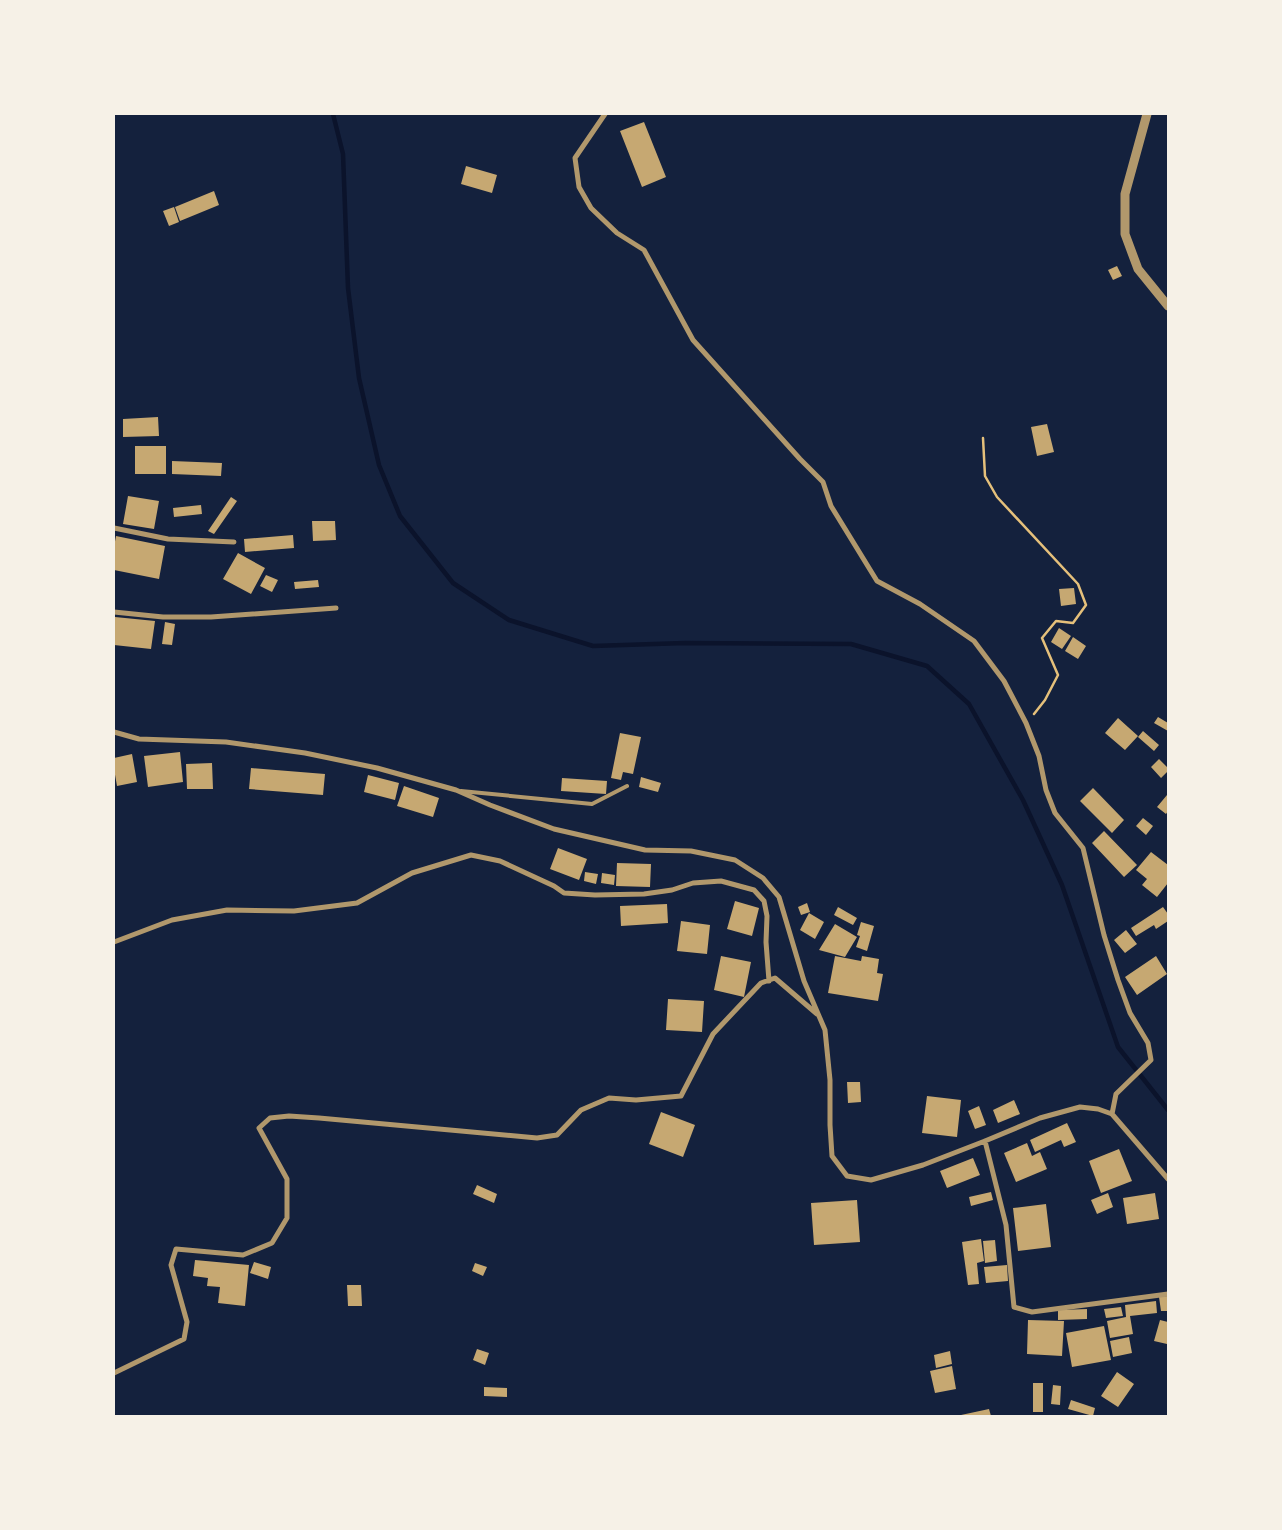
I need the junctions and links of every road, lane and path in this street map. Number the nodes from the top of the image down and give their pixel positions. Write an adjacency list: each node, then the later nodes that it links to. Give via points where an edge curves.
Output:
1 (605, 114): 9 (street, via 575,158 579,187 591,208 617,233 644,250 693,340 823,482 831,506 877,581 920,604 974,641 1004,682)
2 (1147, 114): 3 (street, via 1125,194 1125,234 1138,269)
3 (1168, 306)
4 (983, 438): 9 (path, via 985,476 997,497 1078,584 1086,605 1073,623 1056,621 1042,638 1058,675 1045,700)
5 (114, 528): 6 (street, via 168,539)
6 (234, 542)
7 (336, 608): 8 (street, via 163,618)
8 (114, 612)
9 (1026, 723): 16 (street, via 1055,813 1083,848 1118,980 1130,1013 1148,1043 1151,1060 1116,1094)
10 (114, 732): 12 (street, via 139,739 226,742 305,752)
11 (627, 786): 12 (lane, via 592,804)
12 (456, 790): 15 (street, via 554,829 645,850 691,851 736,860 763,878 779,898 804,981)
13 (114, 942): 14 (street, via 172,920 227,910 294,911 357,903 412,873 470,855 500,861 569,894 644,894 693,883 721,881 754,890 764,901 767,916)
14 (769, 980): 15 (street, via 775,978); 20 (street, via 761,984 713,1034 681,1096 636,1100 609,1098 581,1110 557,1135 537,1138 319,1118 270,1118 259,1128 287,1179 286,1218 272,1243 243,1255 176,1249 171,1265 187,1322 184,1340)
15 (820, 1016): 17 (street, via 825,1030 830,1080 832,1156 847,1176 871,1180)
16 (1112, 1114): 17 (street, via 1080,1107 1040,1118); 18 (street)
17 (985, 1141): 19 (street, via 1006,1225 1014,1307 1032,1312)
18 (1168, 1179)
19 (1168, 1294)
20 (114, 1373)

